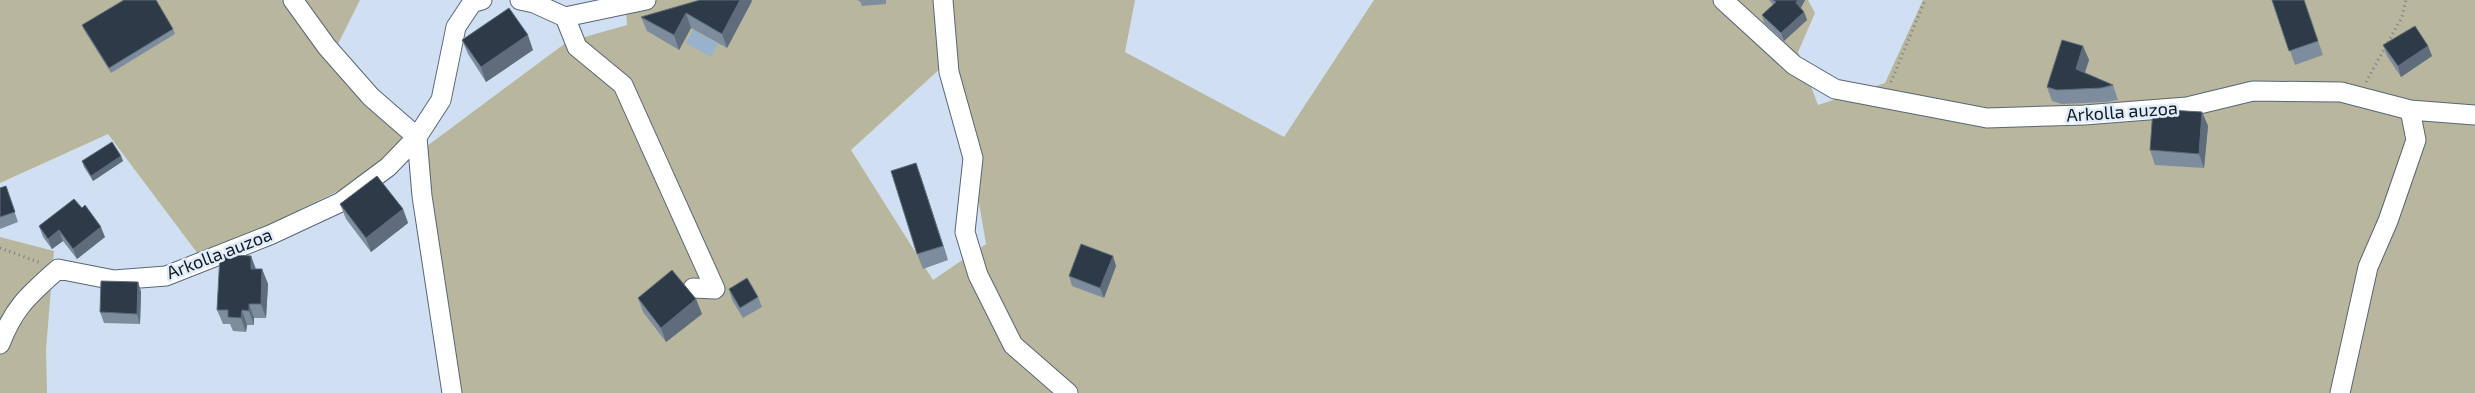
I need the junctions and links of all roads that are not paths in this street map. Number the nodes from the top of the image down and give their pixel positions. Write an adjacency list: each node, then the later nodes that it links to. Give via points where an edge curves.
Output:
1 (294, 0): 10 (street, via 327,47 371,97)
2 (482, 0): 10 (street, Arkolla auzoa, via 472,4 456,27 441,100)
3 (520, 0): 7 (street)
4 (646, 0): 7 (street)
5 (943, 0): 14 (street, via 949,72 972,158 965,232 978,274 1013,344)
6 (1723, 0): 8 (street, Arkolla auzoa, via 1794,65 1835,89 1987,118 2187,107 2253,92 2342,92)
7 (566, 17): 11 (street, via 577,47 623,85 638,114 715,289)
8 (2410, 110): 9 (street, Arkolla auzoa); 15 (street, via 2416,140 2368,267)
9 (2475, 115)
10 (417, 137): 12 (street, Arkolla auzoa, via 388,167 341,202 270,235 166,276 114,280 58,269 22,302 6,327); 13 (street, via 422,196)
11 (693, 288)
12 (0, 344)
13 (452, 393)
14 (1068, 393)
15 (2340, 393)

